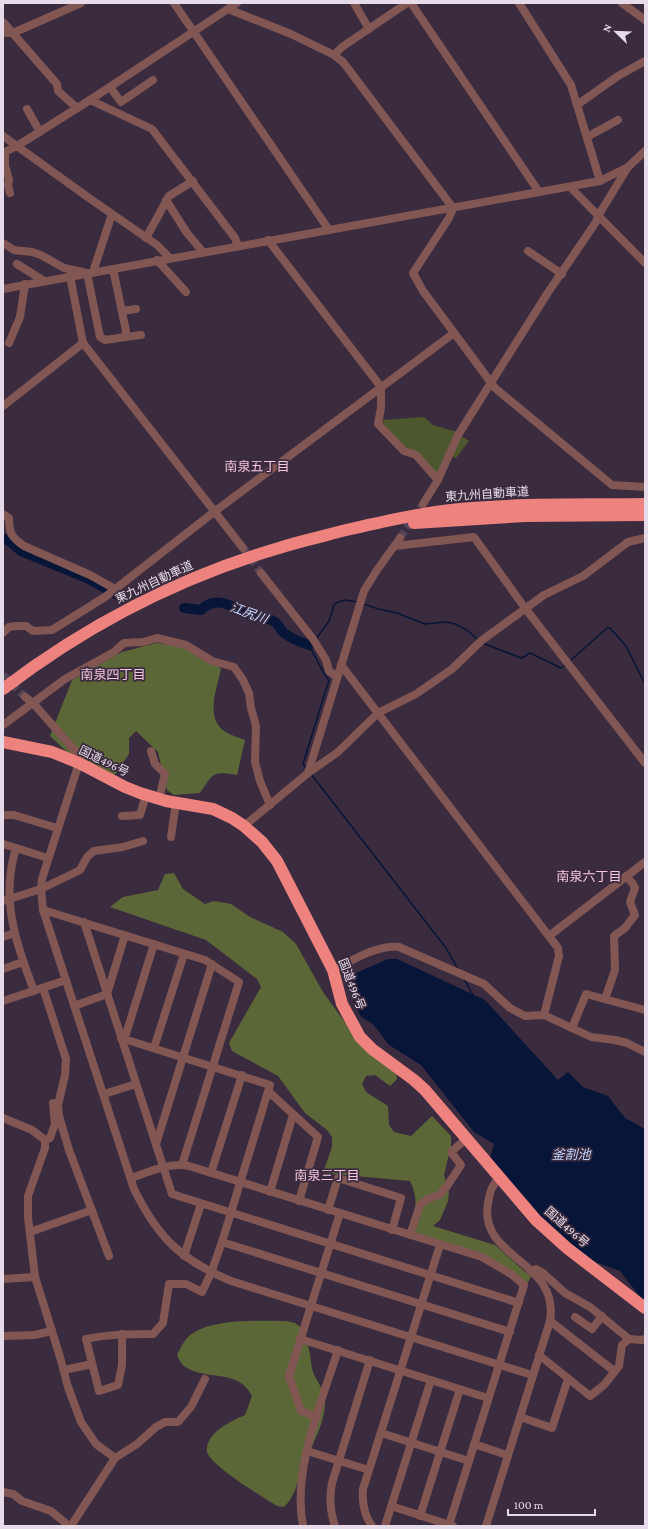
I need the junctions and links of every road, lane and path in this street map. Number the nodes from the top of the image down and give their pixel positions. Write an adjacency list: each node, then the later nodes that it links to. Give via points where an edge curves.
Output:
1 (81, 3): 14 (street)
2 (174, 3): 13 (street)
3 (237, 3): 9 (street)
4 (354, 3): 12 (street)
5 (407, 3): 12 (street)
6 (411, 3): 35 (street)
7 (519, 3): 21 (street, via 571,85)
8 (622, 3): 10 (street)
9 (228, 9): 13 (street); 16 (street, via 291,34)
10 (645, 20)
11 (3, 22): 14 (street)
12 (369, 28): 16 (street)
13 (193, 32): 19 (street); 41 (street)
14 (13, 33): 15 (street); 22 (street, via 57,84 58,90)
15 (3, 34)
16 (334, 55): 38 (street, via 343,62)
17 (645, 61): 21 (street, via 618,76)
18 (153, 80): 19 (street, via 121,102)
19 (110, 87): 20 (street)
20 (90, 100): 22 (street); 32 (street, via 152,129)
21 (577, 105): 27 (street)
22 (77, 108): 25 (street)
23 (27, 109): 25 (street)
24 (618, 120): 27 (street)
25 (40, 132): 28 (street)
26 (3, 136): 28 (street)
27 (587, 137): 33 (street)
28 (18, 146): 30 (street); 39 (street)
29 (645, 151): 31 (street)
30 (4, 153): 36 (street)
31 (628, 167): 33 (street); 40 (street)
32 (193, 181): 37 (street); 45 (street, via 235,238)
33 (600, 181): 34 (street)
34 (570, 187): 35 (street); 40 (street)
35 (539, 192): 38 (street)
36 (10, 193)
37 (166, 200): 42 (street); 47 (street, via 187,233)
38 (453, 208): 41 (street); 62 (street, via 413,273)
39 (112, 214): 42 (street); 53 (street)
40 (598, 216): 50 (street); 54 (street)
41 (329, 230): 43 (street)
42 (146, 238): 48 (street)
43 (268, 240): 45 (street); 68 (street)
44 (3, 243): 53 (street, via 14,250 41,255 64,268)
45 (238, 246): 47 (street)
46 (528, 251): 54 (street)
47 (203, 252): 48 (street)
48 (170, 258): 49 (street)
49 (157, 260): 52 (street); 59 (street)
50 (645, 263)
51 (17, 264): 56 (street)
52 (113, 269): 53 (street); 61 (street)
53 (90, 272): 55 (street); 64 (street, via 100,337 105,340)
54 (562, 274): 67 (street)
55 (70, 276): 56 (street); 65 (street)
56 (44, 281): 57 (street)
57 (25, 284): 58 (street); 66 (street, via 20,317)
58 (3, 289)
59 (186, 292)
60 (136, 309): 61 (street)
61 (122, 311): 64 (street)
62 (454, 333): 67 (street); 68 (street)
63 (141, 335): 64 (street)
64 (125, 337)
65 (83, 343): 69 (street); 74 (street)
66 (9, 344)
67 (492, 383): 70 (street, via 458,435); 71 (street, via 612,485)
68 (381, 387): 70 (street, via 378,424 404,451 416,455); 74 (street)
69 (3, 406)
70 (438, 480): 72 (street)
71 (645, 487)
72 (423, 504)
73 (645, 504): 78 (highway, 東九州自動車道, via 525,505 459,509)
74 (214, 512): 82 (street); 84 (street)
75 (3, 514): 77 (street, via 9,518)
76 (645, 515): 78 (highway, 東九州自動車道, via 460,519)
77 (7, 534): 84 (street, via 24,546 90,575)
78 (332, 534): 89 (highway, 東九州自動車道, via 250,557 173,588 72,641)
79 (400, 538): 81 (street)
80 (645, 538): 85 (street, via 628,542 583,576 544,594)
81 (395, 546): 85 (street, via 474,537); 87 (street, via 364,591)
82 (243, 548)
83 (261, 573): 88 (street, via 313,639 326,660 329,671)
84 (114, 589): 86 (street, via 52,630 32,631 26,626 17,626 9,627)
85 (525, 608): 92 (street, via 481,641 452,669 430,685); 97 (street)
86 (3, 633)
87 (341, 665): 88 (street); 92 (street)
88 (337, 678): 98 (street)
89 (3, 689)
90 (25, 697): 91 (street)
91 (33, 703): 93 (street); 96 (street, via 77,754); 102 (street, via 65,679 114,652 124,643 157,638 186,645 212,661 234,667 243,680 249,692 256,726 255,762)
92 (378, 713): 98 (street, via 338,752); 120 (street)
93 (3, 725)
94 (3, 742): 96 (highway, 国道496号, via 52,752)
95 (151, 751): 100 (street, via 155,764 164,774)
96 (78, 763): 99 (highway, 国道496号); 106 (street)
97 (645, 763)
98 (308, 773): 102 (street)
99 (146, 795): 100 (highway, 国道496号); 104 (street, via 140,814)
100 (159, 799): 101 (highway, 国道496号)
101 (176, 802): 105 (highway, 国道496号, via 212,809); 107 (street)
102 (270, 805): 105 (street)
103 (3, 815): 106 (street, via 14,815)
104 (122, 816)
105 (244, 826): 127 (highway, 国道496号, via 262,842 277,861)
106 (57, 828): 111 (street)
107 (171, 837)
108 (143, 841): 114 (street, via 94,851 87,857 80,870)
109 (3, 844): 110 (street)
110 (16, 848): 111 (street); 115 (street)
111 (48, 858): 114 (street)
112 (645, 862): 113 (street)
113 (626, 876): 120 (street); 132 (street, via 635,888 630,902 635,915 625,928 614,936 615,970)
114 (41, 888): 115 (street); 116 (street)
115 (5, 901): 118 (street)
116 (44, 910): 117 (street); 128 (street)
117 (84, 922): 119 (street); 131 (street)
118 (14, 933): 121 (street); 124 (street)
119 (125, 935): 122 (street); 131 (street)
120 (549, 936): 136 (street, via 559,952)
121 (3, 937)
122 (154, 944): 123 (street); 138 (street, via 126,1034)
123 (184, 954): 125 (street); 139 (street)
124 (24, 962): 126 (street); 130 (street)
125 (212, 964): 141 (street); 142 (street, via 239,982)
126 (3, 969)
127 (333, 970): 136 (street, via 378,949 388,946 399,947 484,984 510,1008 525,1016); 150 (highway, 国道496号, via 342,1004 360,1037 426,1090)
128 (66, 980): 129 (street); 134 (street)
129 (43, 988): 130 (street); 145 (street, via 66,1059 66,1075)
130 (34, 991): 133 (street)
131 (107, 994): 134 (street); 138 (street)
132 (605, 999): 135 (street); 137 (street, via 586,994)
133 (3, 1001)
134 (74, 1006): 147 (street)
135 (645, 1010)
136 (544, 1014): 137 (street)
137 (572, 1028): 140 (street, via 591,1037 627,1043)
138 (121, 1038): 139 (street); 144 (street)
139 (154, 1048): 141 (street)
140 (645, 1052)
141 (184, 1057): 142 (street); 152 (street)
142 (212, 1066): 143 (street); 153 (street)
143 (242, 1075): 146 (street, via 270,1085); 155 (street)
144 (136, 1084): 147 (street); 152 (street)
145 (62, 1087): 151 (street, via 57,1088 53,1100 55,1126 50,1138); 162 (street, via 58,1105 59,1116)
146 (269, 1092): 148 (street); 158 (street)
147 (104, 1094): 156 (street)
148 (293, 1115): 159 (street); 160 (street, via 318,1137)
149 (3, 1118): 151 (street, via 32,1130)
150 (466, 1139): 157 (highway, 国道496号); 168 (street, via 451,1152 461,1165 439,1195 427,1199 420,1205)
151 (45, 1140): 167 (street, via 45,1148 28,1196)
152 (156, 1144): 154 (street)
153 (182, 1165): 154 (street); 155 (street)
154 (163, 1167): 156 (street); 161 (street, via 172,1194)
155 (211, 1173): 158 (street)
156 (131, 1178): 173 (street, via 153,1223)
157 (500, 1178): 174 (street, via 490,1192 486,1211 488,1222 496,1239); 183 (highway, 国道496号, via 536,1220 567,1248)
158 (240, 1182): 159 (street); 164 (street)
159 (270, 1192): 160 (street)
160 (299, 1201): 163 (street)
161 (201, 1204): 164 (street); 173 (street)
162 (92, 1210): 167 (street); 172 (street)
163 (328, 1210): 165 (street); 166 (street, via 338,1178 401,1198)
164 (231, 1212): 169 (street); 170 (street)
165 (340, 1214): 166 (street); 170 (street)
166 (392, 1230): 168 (street)
167 (30, 1232): 178 (street)
168 (410, 1235): 171 (street)
169 (222, 1242): 175 (street); 176 (street)
170 (330, 1244): 176 (street); 177 (street)
171 (440, 1244): 177 (street); 180 (street, via 482,1257 511,1274 524,1285)
172 (110, 1256)
173 (184, 1256): 175 (street)
174 (531, 1272): 184 (street, via 536,1269 543,1273 565,1293); 186 (street, via 542,1282 548,1293 551,1306)
175 (211, 1273): 182 (street); 189 (street, via 202,1292 186,1284 169,1284 163,1323 153,1334)
176 (321, 1273): 181 (street); 182 (street)
177 (430, 1275): 180 (street); 181 (street)
178 (35, 1277): 179 (street); 187 (street)
179 (3, 1279)
180 (519, 1303): 188 (street)
181 (421, 1304): 188 (street); 191 (street)
182 (311, 1306): 191 (street); 192 (street)
183 (645, 1308)
184 (602, 1316): 185 (street, via 592,1329); 194 (street)
185 (575, 1317)
186 (550, 1321): 196 (street); 202 (street)
187 (52, 1331): 190 (street, via 34,1335); 200 (street)
188 (510, 1332): 199 (street)
189 (122, 1334): 198 (street, via 86,1339); 198 (street, via 122,1365 118,1386 99,1390)
190 (3, 1336)
191 (411, 1337): 199 (street); 201 (street)
192 (300, 1338): 195 (street); 209 (street, via 289,1376 301,1411)
193 (645, 1338): 194 (street)
194 (629, 1339): 202 (street, via 622,1345 619,1366)
195 (338, 1350): 197 (street); 209 (street)
196 (539, 1355): 203 (street); 205 (street)
197 (370, 1360): 201 (street); 218 (street)
198 (92, 1364): 200 (street)
199 (500, 1365): 203 (street); 208 (street)
200 (64, 1370): 217 (street, via 84,1428 96,1444)
201 (400, 1370): 206 (street); 211 (street)
202 (614, 1371): 205 (street, via 604,1385 590,1396)
203 (532, 1375): 210 (street)
204 (205, 1379): 217 (street, via 191,1407 178,1422 165,1422 156,1427 137,1444)
205 (568, 1379): 210 (street, via 552,1428)
206 (431, 1380): 207 (street); 212 (street)
207 (460, 1389): 208 (street); 215 (street)
208 (488, 1398): 213 (street)
209 (317, 1417): 214 (street)
210 (520, 1417): 216 (street)
211 (380, 1433): 212 (street); 220 (street)
212 (411, 1443): 215 (street); 222 (street)
213 (474, 1444): 216 (street); 219 (street)
214 (307, 1451): 218 (street); 226 (street, via 300,1500)
215 (440, 1452): 219 (street); 223 (street)
216 (507, 1456): 230 (street)
217 (115, 1458): 225 (street)
218 (338, 1461): 220 (street); 227 (street, via 330,1494)
219 (469, 1461): 224 (street)
220 (369, 1470): 228 (street, via 362,1499 365,1514)
221 (3, 1492): 225 (street, via 51,1511)
222 (391, 1506): 223 (street); 229 (street)
223 (420, 1516): 224 (street)
224 (451, 1525)
225 (70, 1526)
226 (303, 1526)
227 (335, 1526)
228 (372, 1526)
229 (385, 1526)
230 (486, 1526)

